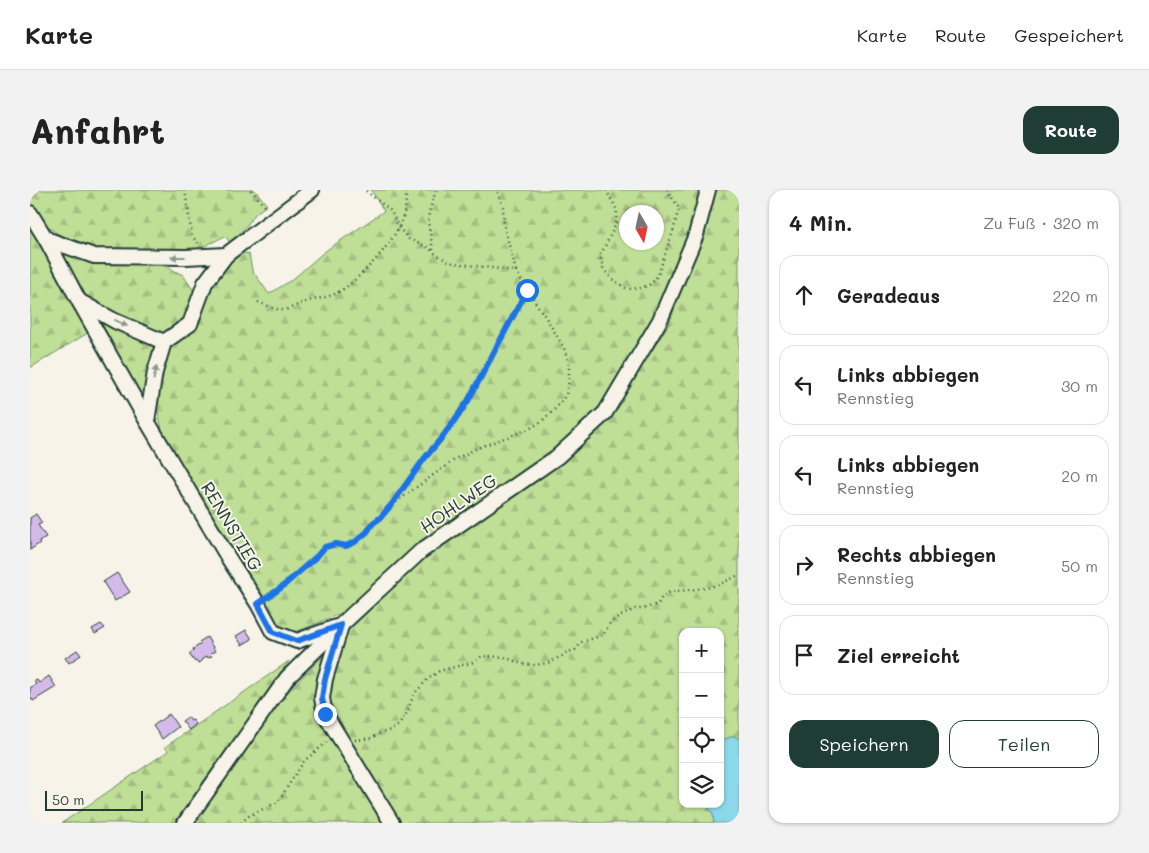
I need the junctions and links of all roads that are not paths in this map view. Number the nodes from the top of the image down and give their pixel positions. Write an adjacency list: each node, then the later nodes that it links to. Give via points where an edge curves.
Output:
1 (312, 190): 5 (street)
2 (708, 190): 9 (street, HOHLWEG, via 696,235 660,320 605,413 557,458 421,551)
3 (30, 213): 4 (street, RENNSTIEG)
4 (46, 239): 5 (street, one-way to 4, via 94,256); 6 (street, RENNSTIEG)
5 (226, 255): 7 (street, via 205,283 190,324)
6 (79, 301): 7 (street, one-way to 7); 8 (street, RENNSTIEG)
7 (164, 342): 8 (street, one-way to 7, via 155,372)
8 (148, 421): 9 (street, RENNSTIEG, via 273,632 297,641)
9 (341, 625): 10 (street, HOHLWEG, via 287,678); 11 (street, via 325,679 322,698 325,714)
10 (185, 823)
11 (392, 823)

